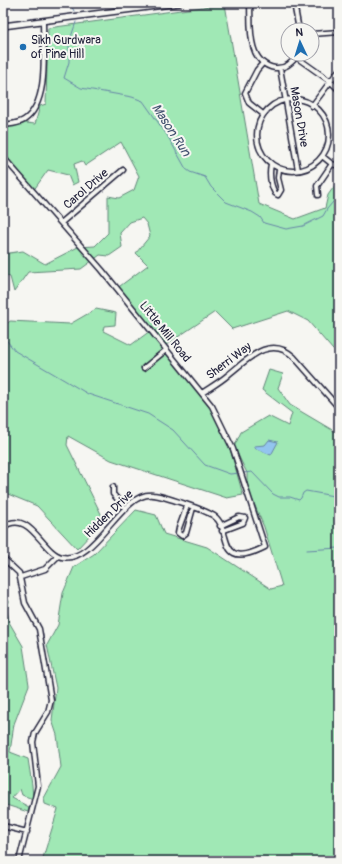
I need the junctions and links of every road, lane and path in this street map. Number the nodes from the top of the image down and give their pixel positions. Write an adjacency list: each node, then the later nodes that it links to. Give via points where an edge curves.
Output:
1 (173, 3): 2 (main road); 5 (main road)
2 (179, 3)
3 (250, 3): 12 (street, via 252,43 255,53)
4 (294, 3): 6 (street)
5 (43, 21): 7 (main road); 20 (street, via 39,101 24,120)
6 (298, 22)
7 (3, 26)
8 (339, 32): 9 (street)
9 (320, 33)
10 (288, 62): 13 (street)
11 (305, 62): 15 (street)
12 (263, 63): 13 (street); 19 (street, via 245,93 249,103)
13 (280, 68): 17 (street, Mason Drive)
14 (339, 70): 15 (street)
15 (330, 81): 16 (street); 18 (street)
16 (339, 90)
17 (286, 100): 18 (street, via 303,101); 19 (street); 28 (street, Mason Drive)
18 (312, 106): 21 (street, via 327,124 328,142)
19 (263, 114): 23 (street, via 258,128 258,145 262,155)
20 (3, 125)
21 (322, 156): 24 (street); 28 (street, via 308,168)
22 (3, 157): 30 (street, Little Mill Road)
23 (271, 164): 26 (street); 26 (street, via 271,182 274,193 278,195 281,190)
24 (332, 164): 25 (street); 29 (street, via 317,186)
25 (339, 166)
26 (279, 169): 28 (street)
27 (123, 170): 30 (street, Carol Drive)
28 (298, 170)
29 (318, 195)
30 (61, 223): 31 (street, Little Mill Road)
31 (166, 350): 32 (street); 33 (street, Little Mill Road)
32 (144, 368)
33 (202, 393): 34 (street, Sherri Way, via 255,353 277,348 289,352); 42 (street, Little Mill Road, via 218,416 233,449)
34 (339, 408)
35 (113, 487): 38 (street, via 113,494)
36 (187, 506): 37 (street, Hidden Drive); 37 (street, via 179,528 180,535 186,533); 38 (street, Hidden Drive, via 151,495 140,497)
37 (193, 508): 39 (street, Hidden Drive, via 213,515)
38 (126, 509): 43 (street, Hidden Drive, via 84,552 68,558)
39 (220, 526): 41 (street, Hidden Drive); 41 (street, via 239,517 245,518 243,523)
40 (3, 527): 43 (street, via 14,523 23,524)
41 (222, 531): 42 (street, Hidden Drive, via 227,546 237,554 248,555)
42 (265, 547)
43 (58, 556): 45 (street, via 45,569)
44 (3, 558): 45 (street)
45 (21, 577): 47 (street, via 22,595 38,624 51,700 33,742 38,786)
46 (3, 826): 47 (street)
47 (27, 832): 48 (street)
48 (19, 861)

